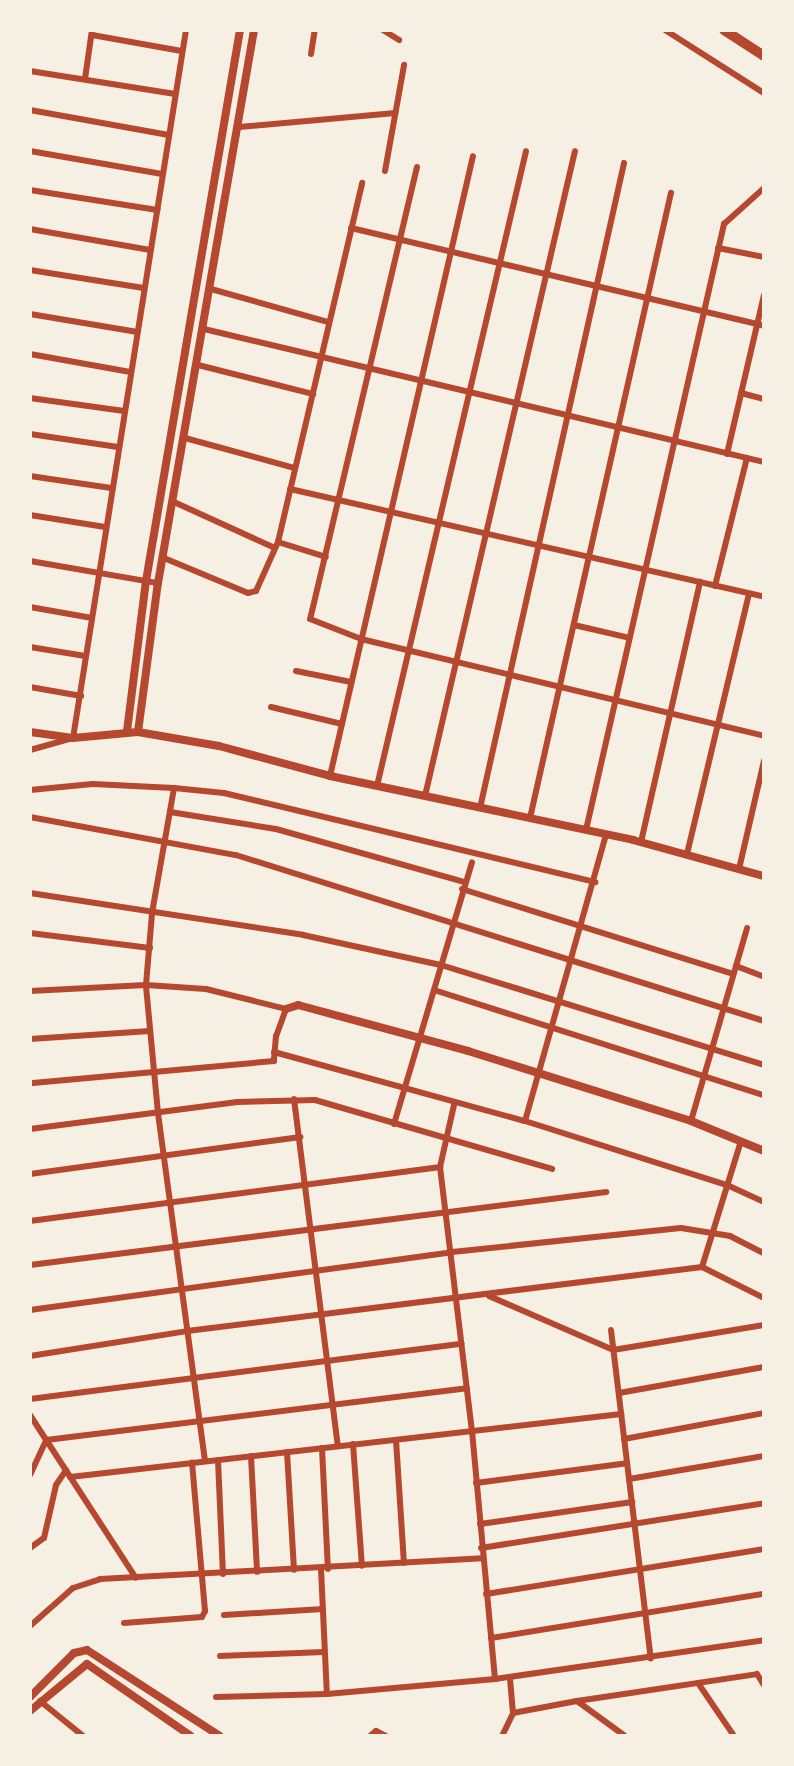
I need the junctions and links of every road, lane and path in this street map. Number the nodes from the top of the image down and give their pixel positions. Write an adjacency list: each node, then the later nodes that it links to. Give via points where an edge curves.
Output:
1 (186, 30): 10 (street)
2 (240, 30): 44 (street)
3 (254, 30): 20 (street)
4 (315, 30): 11 (street)
5 (383, 30): 9 (street)
6 (665, 30): 16 (street)
7 (724, 30): 12 (main road)
8 (92, 33): 10 (street); 15 (street)
9 (399, 40)
10 (182, 51): 17 (street)
11 (311, 54)
12 (764, 55)
13 (404, 65): 19 (street)
14 (30, 73): 15 (street)
15 (85, 79): 17 (street)
16 (764, 93)
17 (175, 94): 21 (street)
18 (30, 110): 21 (street)
19 (396, 113): 20 (street); 28 (street)
20 (240, 127): 45 (street)
21 (169, 135): 29 (street)
22 (30, 151): 29 (street)
23 (526, 151): 42 (street)
24 (575, 151): 46 (street)
25 (473, 156): 40 (street)
26 (624, 163): 47 (street)
27 (417, 167): 37 (street)
28 (385, 171)
29 (162, 174): 34 (street)
30 (362, 183): 35 (street)
31 (764, 188): 38 (street, via 724,224)
32 (30, 190): 34 (street)
33 (671, 193): 51 (street)
34 (157, 210): 39 (street)
35 (351, 228): 37 (street); 54 (street)
36 (30, 229): 39 (street)
37 (401, 239): 40 (street); 61 (street)
38 (718, 248): 41 (street); 52 (street)
39 (150, 250): 48 (street)
40 (451, 251): 42 (street); 63 (street)
41 (764, 257)
42 (500, 262): 46 (street); 66 (street)
43 (30, 270): 48 (street)
44 (201, 270): 45 (street); 83 (street)
45 (214, 273): 49 (street)
46 (547, 273): 47 (street); 69 (street)
47 (597, 285): 51 (street); 71 (street)
48 (144, 288): 57 (street)
49 (211, 289): 54 (street); 56 (street)
50 (764, 295): 55 (street)
51 (647, 299): 52 (street); 72 (street)
52 (704, 312): 55 (street); 75 (street)
53 (30, 314): 57 (street)
54 (328, 322): 59 (street)
55 (761, 325): 64 (street)
56 (204, 329): 59 (street); 60 (street)
57 (137, 332): 62 (street)
58 (30, 354): 62 (street)
59 (320, 359): 61 (street); 65 (street)
60 (198, 365): 65 (street); 74 (street)
61 (370, 371): 63 (street); 86 (street)
62 (130, 372): 70 (street)
63 (420, 383): 66 (street); 88 (street)
64 (741, 393): 68 (street); 77 (street)
65 (313, 394): 80 (street)
66 (470, 395): 69 (street); 90 (street)
67 (30, 398): 70 (street)
68 (764, 399)
69 (516, 406): 71 (street); 92 (street)
70 (124, 411): 76 (street)
71 (568, 417): 72 (street); 94 (street)
72 (618, 429): 75 (street); 96 (street)
73 (30, 434): 76 (street)
74 (185, 439): 80 (street); 85 (street)
75 (673, 441): 77 (street); 99 (street)
76 (118, 447): 82 (street)
77 (727, 454): 78 (street)
78 (747, 458): 79 (street); 104 (street)
79 (764, 462)
80 (295, 468): 84 (street)
81 (30, 476): 82 (street)
82 (111, 488): 91 (street)
83 (162, 488): 85 (street); 101 (street)
84 (290, 489): 86 (street); 93 (street)
85 (175, 492): 87 (street)
86 (342, 500): 88 (street); 95 (street)
87 (174, 502): 93 (street); 97 (street)
88 (391, 511): 90 (street); 111 (street)
89 (30, 515): 91 (street)
90 (440, 523): 92 (street); 113 (street)
91 (105, 527): 100 (street)
92 (486, 533): 94 (street); 115 (street)
93 (277, 545): 95 (street); 97 (street, via 253,595)
94 (539, 545): 96 (street); 117 (street)
95 (326, 557): 111 (street, via 310,619)
96 (589, 557): 99 (street); 109 (street)
97 (164, 558): 103 (street)
98 (30, 561): 100 (street)
99 (645, 570): 102 (street); 110 (street)
100 (98, 573): 101 (street); 108 (street)
101 (146, 581): 103 (street); 127 (street)
102 (700, 582): 104 (street); 124 (street)
103 (158, 583): 129 (street)
104 (715, 586): 105 (street)
105 (749, 593): 106 (street); 126 (street)
106 (764, 597)
107 (30, 607): 108 (street)
108 (92, 618): 114 (street)
109 (574, 625): 110 (street); 120 (street)
110 (630, 638): 122 (street)
111 (361, 639): 113 (street); 118 (street)
112 (30, 647): 114 (street)
113 (411, 651): 115 (street); 135 (street)
114 (85, 656): 121 (street)
115 (457, 663): 117 (street); 138 (street)
116 (296, 671): 118 (street)
117 (510, 677): 120 (street); 139 (street)
118 (351, 682): 125 (street)
119 (30, 687): 121 (street)
120 (560, 688): 122 (street); 142 (street)
121 (81, 696): 131 (street)
122 (616, 699): 124 (street); 143 (street)
123 (271, 707): 125 (street)
124 (670, 713): 126 (street); 146 (street)
125 (342, 724): 134 (street)
126 (719, 725): 130 (street); 147 (street)
127 (127, 731): 129 (street); 131 (street)
128 (30, 732): 131 (street)
129 (138, 732): 134 (street, via 219,746)
130 (764, 736)
131 (74, 738): 132 (street)
132 (30, 750)
133 (764, 761): 149 (street)
134 (330, 776): 135 (street)
135 (377, 786): 138 (street)
136 (174, 788): 137 (street, via 93,784); 140 (street); 151 (street, via 224,793)
137 (30, 790)
138 (425, 796): 139 (street)
139 (480, 808): 142 (street)
140 (170, 812): 145 (street); 152 (street, via 276,829)
141 (30, 817): 145 (street)
142 (530, 818): 143 (street)
143 (586, 830): 144 (street)
144 (606, 834): 146 (street); 151 (street)
145 (165, 842): 154 (street); 155 (street, via 236,855 318,878)
146 (641, 842): 147 (street)
147 (687, 854): 149 (street)
148 (472, 862): 152 (street)
149 (739, 869): 150 (street)
150 (764, 876)
151 (595, 883): 156 (street)
152 (464, 885): 155 (street); 156 (street)
153 (30, 893): 154 (street)
154 (152, 913): 159 (street); 161 (street, via 303,935)
155 (452, 925): 160 (street); 161 (street)
156 (581, 926): 160 (street); 163 (street)
157 (747, 928): 162 (street)
158 (30, 933): 159 (street)
159 (149, 948): 165 (street)
160 (568, 960): 168 (street); 170 (street)
161 (441, 965): 166 (street); 168 (street)
162 (736, 965): 163 (street); 164 (street)
163 (733, 974): 170 (street)
164 (764, 976)
165 (146, 985): 167 (street); 169 (street, via 206,989); 173 (street)
166 (434, 990): 172 (street); 174 (street)
167 (30, 991)
168 (558, 999): 172 (street); 176 (street)
169 (286, 1009): 174 (street, via 298,1005); 177 (street)
170 (724, 1010): 171 (street); 176 (street)
171 (764, 1021)
172 (551, 1025): 180 (street); 181 (street)
173 (150, 1031): 175 (street); 179 (street)
174 (421, 1038): 180 (street); 183 (street)
175 (30, 1040)
176 (714, 1049): 178 (street); 181 (street)
177 (274, 1052): 179 (street, via 274,1061); 183 (street)
178 (764, 1065)
179 (154, 1072): 182 (street); 187 (street)
180 (539, 1073): 188 (street); 189 (street)
181 (705, 1075): 184 (street); 189 (street)
182 (30, 1083)
183 (404, 1090): 186 (street); 190 (street)
184 (764, 1094)
185 (295, 1099): 187 (street); 190 (street, via 315,1100); 193 (street)
186 (454, 1105): 188 (street); 192 (street)
187 (158, 1114): 191 (street); 196 (street)
188 (525, 1121): 201 (street)
189 (691, 1121): 194 (street)
190 (394, 1124): 192 (street)
191 (30, 1129)
192 (447, 1136): 197 (street); 198 (street)
193 (300, 1137): 196 (street); 200 (street)
194 (741, 1141): 195 (street); 201 (street)
195 (764, 1151)
196 (164, 1155): 199 (street); 203 (street)
197 (440, 1167): 200 (street); 205 (street)
198 (552, 1169)
199 (30, 1174)
200 (306, 1182): 203 (street); 207 (street)
201 (727, 1185): 204 (street); 208 (street)
202 (606, 1192): 205 (street)
203 (170, 1201): 206 (street); 209 (street)
204 (764, 1202)
205 (447, 1210): 207 (street); 210 (street)
206 (30, 1221)
207 (312, 1227): 209 (street); 214 (street)
208 (713, 1231): 210 (street, via 681,1228); 211 (street); 213 (street)
209 (176, 1245): 212 (street); 215 (street)
210 (452, 1252): 214 (street); 218 (street)
211 (764, 1252)
212 (30, 1265)
213 (702, 1267): 216 (street); 217 (street)
214 (317, 1273): 215 (street); 220 (street)
215 (182, 1289): 219 (street); 223 (street)
216 (487, 1295): 218 (street); 225 (street)
217 (764, 1298)
218 (457, 1299): 220 (street); 224 (street)
219 (30, 1310)
220 (322, 1313): 223 (street); 227 (street)
221 (764, 1325): 225 (street)
222 (611, 1330): 225 (street)
223 (187, 1331): 226 (street); 229 (street)
224 (462, 1344): 227 (street); 230 (street)
225 (613, 1350): 231 (street)
226 (30, 1356)
227 (328, 1361): 229 (street); 233 (street)
228 (764, 1367): 231 (street)
229 (194, 1378): 232 (street); 237 (street)
230 (467, 1388): 233 (street); 238 (street)
231 (619, 1393): 235 (street)
232 (30, 1399)
233 (333, 1405): 237 (street); 243 (street)
234 (764, 1413): 239 (street)
235 (621, 1414): 238 (street); 239 (street)
236 (30, 1415): 240 (street)
237 (199, 1421): 240 (street); 249 (street)
238 (472, 1431): 241 (street); 255 (street)
239 (624, 1439): 251 (street)
240 (46, 1440): 252 (street); 253 (street)
241 (396, 1440): 242 (street); 264 (street)
242 (353, 1444): 243 (street); 265 (street)
243 (338, 1446): 244 (street)
244 (322, 1448): 245 (street); 266 (street)
245 (287, 1452): 246 (street); 267 (street)
246 (251, 1456): 248 (street); 269 (street)
247 (764, 1456): 254 (street)
248 (218, 1460): 249 (street); 271 (street)
249 (205, 1461): 250 (street)
250 (192, 1463): 252 (street); 270 (street)
251 (627, 1463): 254 (street); 255 (street)
252 (68, 1473): 260 (street, via 56,1485 44,1538); 272 (street)
253 (30, 1475)
254 (629, 1479): 256 (street)
255 (476, 1483): 258 (street)
256 (632, 1502): 258 (street); 259 (street)
257 (764, 1503): 259 (street)
258 (480, 1524): 261 (street)
259 (635, 1526): 261 (street); 268 (street)
260 (30, 1548)
261 (481, 1548): 263 (street)
262 (764, 1549): 268 (street)
263 (482, 1558): 264 (street); 273 (street)
264 (404, 1563): 265 (street)
265 (362, 1566): 266 (street)
266 (324, 1569): 267 (street); 275 (street)
267 (294, 1570): 269 (street)
268 (640, 1571): 273 (street); 277 (street)
269 (257, 1572): 271 (street)
270 (202, 1574): 271 (street); 272 (street); 278 (street, via 202,1617)
271 (223, 1574)
272 (136, 1578): 279 (street, via 100,1579 73,1588)
273 (486, 1594): 280 (street)
274 (764, 1594): 277 (street)
275 (323, 1609): 276 (street); 282 (street)
276 (224, 1615)
277 (646, 1615): 280 (street); 284 (street)
278 (124, 1623)
279 (30, 1626)
280 (491, 1638): 286 (street)
281 (764, 1640): 284 (street)
282 (324, 1652): 283 (street); 289 (street)
283 (220, 1656)
284 (651, 1658): 285 (street)
285 (510, 1677): 286 (street); 295 (street)
286 (495, 1679): 289 (street)
287 (698, 1683): 288 (street, via 757,1674); 293 (street); 303 (street)
288 (764, 1685)
289 (327, 1694): 291 (street)
290 (30, 1697): 298 (street, via 74,1653 87,1650)
291 (216, 1697)
292 (40, 1701): 294 (street); 296 (street); 297 (street, via 87,1664)
293 (577, 1701): 295 (street); 302 (street)
294 (30, 1711)
295 (513, 1713): 301 (street)
296 (83, 1736)
297 (191, 1736)
298 (220, 1736)
299 (370, 1736): 300 (street, via 376,1731)
300 (386, 1736)
301 (502, 1736)
302 (625, 1736)
303 (734, 1736)

